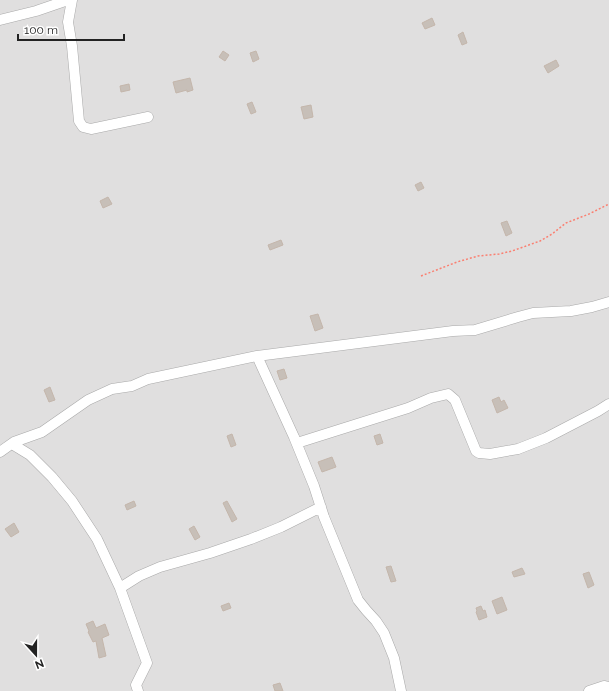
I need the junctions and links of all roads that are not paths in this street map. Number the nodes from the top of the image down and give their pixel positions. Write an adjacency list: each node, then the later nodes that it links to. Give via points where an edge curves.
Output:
1 (68, 0): 3 (street)
2 (72, 0): 4 (street, via 68,22 79,121 82,127 91,128)
3 (0, 20)
4 (148, 117)
5 (609, 302): 6 (street, via 571,311 533,313 475,330)
6 (257, 356): 8 (street); 9 (street, via 148,379 132,386 112,390 88,400 42,432)
7 (609, 404): 8 (street, via 546,438 518,449 490,454 476,451 455,400 448,394)
8 (297, 443): 11 (street)
9 (12, 444): 10 (street); 12 (street, via 30,456 52,477 72,502 97,539)
10 (0, 452)
11 (321, 507): 12 (street, via 251,539 160,567); 15 (street, via 358,600 384,633 394,658)
12 (120, 588): 14 (street, via 147,663 136,685)
13 (609, 687): 16 (street)
14 (138, 691)
15 (401, 691)
16 (589, 691)

